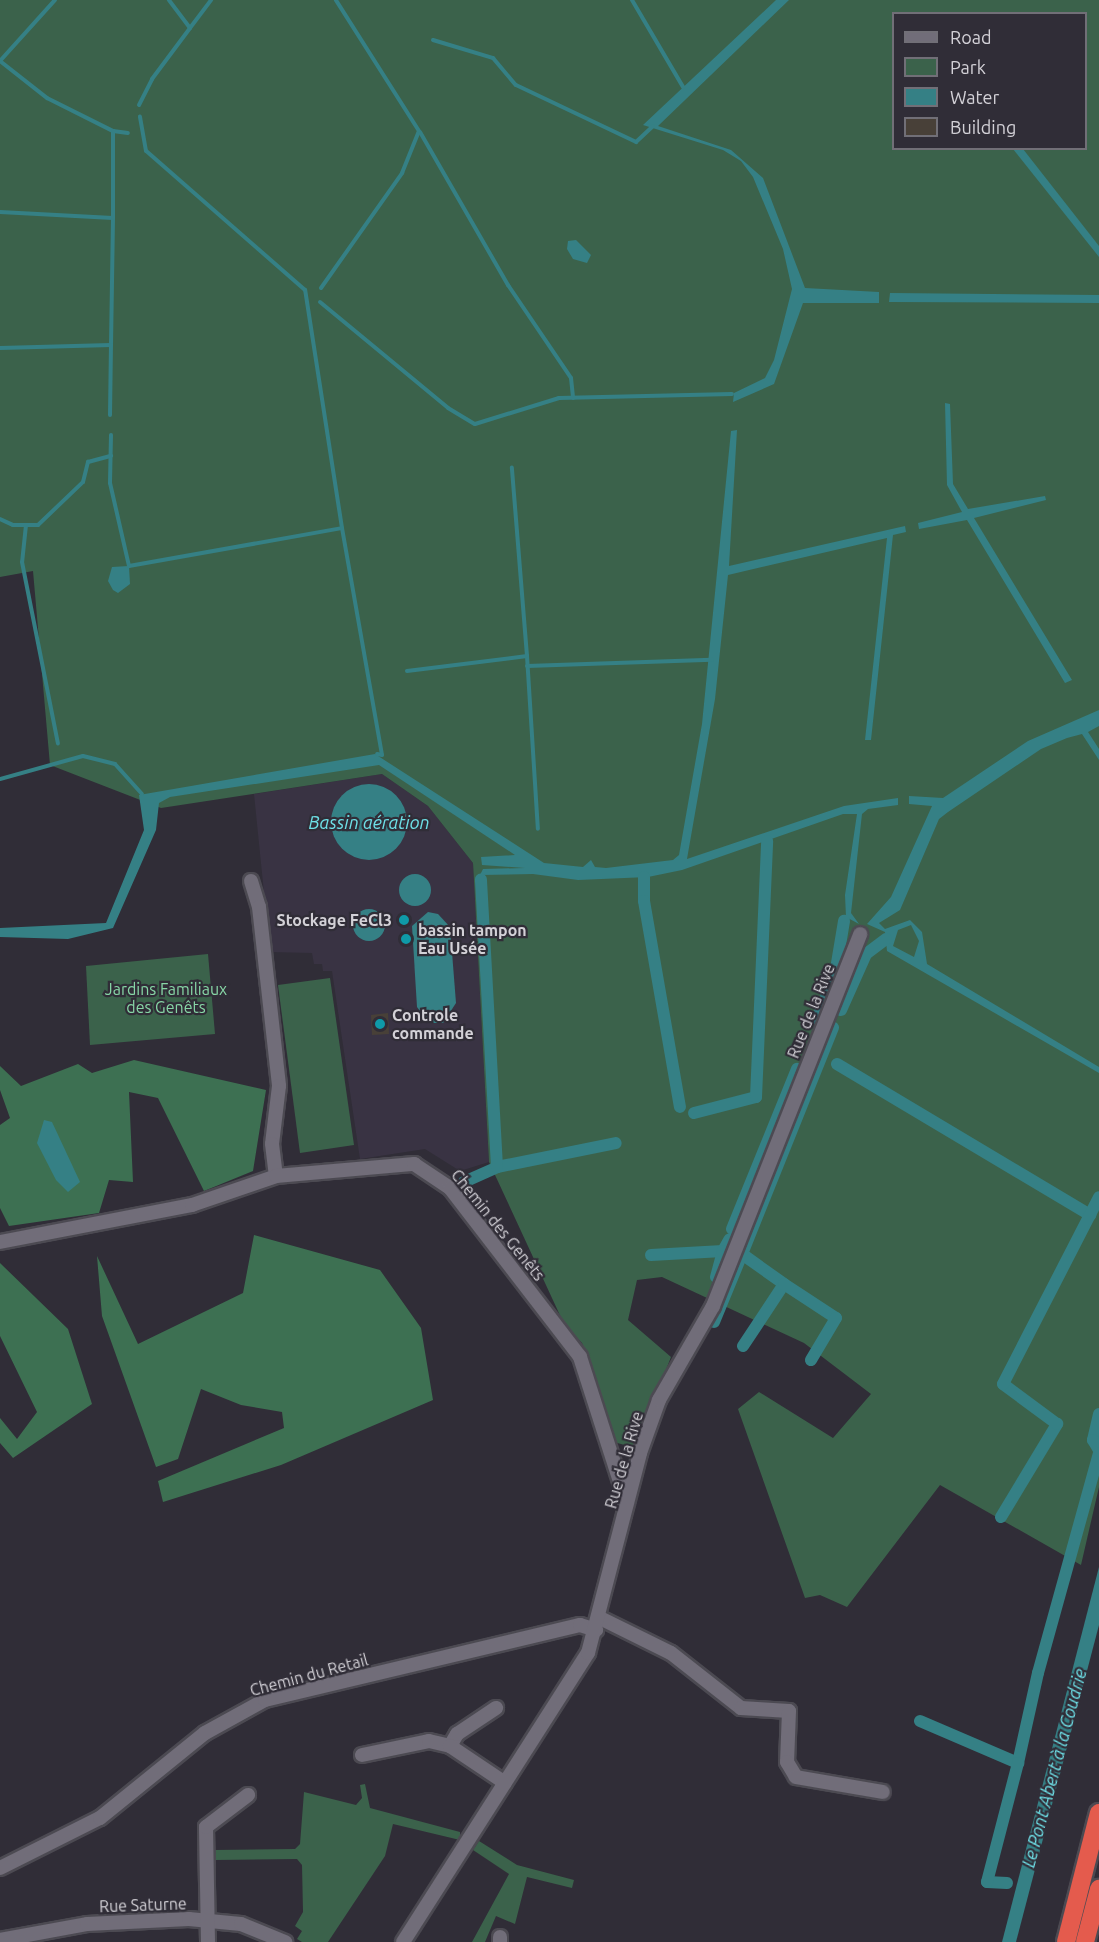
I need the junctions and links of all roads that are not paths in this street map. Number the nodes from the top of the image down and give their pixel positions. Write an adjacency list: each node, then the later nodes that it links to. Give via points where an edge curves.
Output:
1 (251, 881): 3 (street, via 259,907 279,1086 272,1144)
2 (860, 934): 5 (street, Rue de la Rive, via 713,1306 659,1400)
3 (276, 1176): 4 (street, Chemin des Genêts, via 192,1205); 5 (street, Chemin des Genêts, via 414,1164 450,1188 580,1357)
4 (0, 1242)
5 (627, 1505): 6 (street, Rue de la Rive)
6 (597, 1624): 10 (street, Rue de la Rive, via 573,1682); 11 (street, via 671,1653 741,1708 789,1711 787,1762 796,1776); 14 (street, Chemin du Retail, via 265,1700 205,1733 100,1818)
7 (496, 1708): 8 (street, via 457,1734)
8 (450, 1746): 9 (street, via 429,1741); 10 (street)
9 (362, 1755)
10 (506, 1783): 20 (street, Rue de la Rive)
11 (883, 1792)
12 (248, 1795): 16 (street, via 206,1827)
13 (1099, 1814): 21 (highway)
14 (0, 1868)
15 (1099, 1889): 22 (highway)
16 (207, 1921): 17 (street, Rue Saturne, via 87,1924); 18 (street); 19 (street, Rue Saturne, via 241,1924)
17 (0, 1940)
18 (208, 1942)
19 (285, 1942)
20 (403, 1942)
21 (1065, 1942)
22 (1085, 1942)

